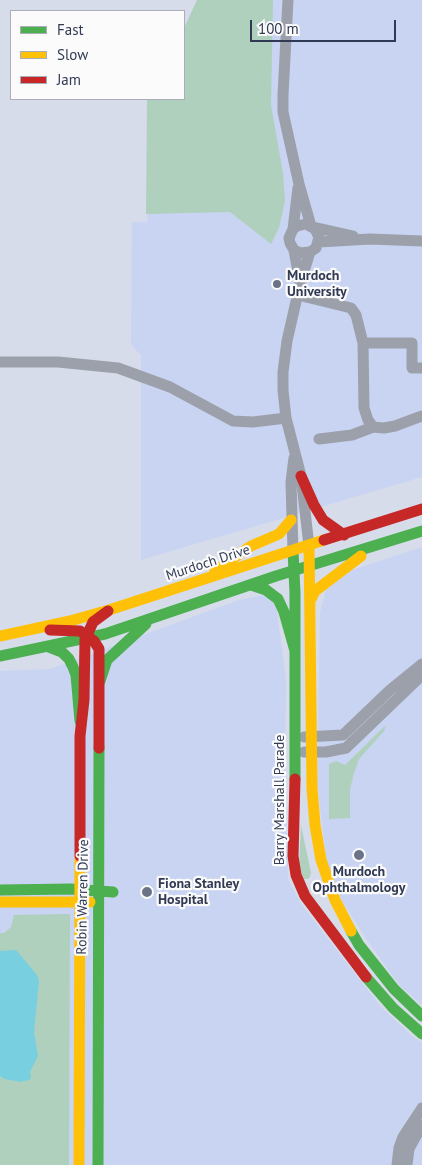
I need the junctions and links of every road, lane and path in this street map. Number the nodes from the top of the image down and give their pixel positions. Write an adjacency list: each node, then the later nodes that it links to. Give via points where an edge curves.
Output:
1 (288, 0): 2 (street, via 283,112)
2 (299, 184): 3 (street); 4 (street)
3 (312, 226): 4 (street, via 301,224); 5 (street); 7 (street, via 318,232)
4 (293, 229): 8 (street, via 289,238)
5 (370, 240): 6 (street); 7 (street)
6 (422, 241)
7 (318, 242): 9 (street)
8 (294, 250): 9 (street); 10 (street)
9 (310, 252): 10 (street)
10 (299, 289): 11 (street, via 351,308); 15 (street, via 284,360)
11 (364, 343): 13 (street, via 412,343 412,368); 16 (street, via 364,408)
12 (0, 362): 15 (street, via 58,362 118,368 170,388 233,421)
13 (422, 368)
14 (422, 416): 16 (street, via 395,426)
15 (286, 418): 18 (street)
16 (373, 427): 17 (street, via 352,435)
17 (319, 439)
18 (294, 453): 19 (street); 21 (street)
19 (301, 476): 23 (street, via 323,520); 24 (street)
20 (422, 510): 23 (street, Murdoch Drive)
21 (291, 520): 26 (street); 29 (street, via 279,534 251,546)
22 (422, 531): 25 (street)
23 (344, 535): 24 (street, Murdoch Drive)
24 (309, 546): 26 (street, Murdoch Drive); 27 (street)
25 (376, 546): 27 (street); 31 (street, via 328,580)
26 (293, 551): 28 (street, Barry Marshall Parade); 29 (street, Murdoch Drive)
27 (310, 566): 28 (street); 31 (street)
28 (294, 570): 30 (street); 38 (street, Barry Marshall Parade)
29 (200, 581): 32 (street, Murdoch Drive)
30 (251, 585): 33 (street); 38 (street, via 278,599)
31 (311, 599): 46 (street)
32 (109, 610): 34 (street, Murdoch Drive); 36 (street, via 94,622)
33 (151, 620): 36 (street); 42 (street, via 107,660)
34 (23, 631): 35 (street, Murdoch Drive); 36 (street, via 70,630 80,631)
35 (0, 636)
36 (87, 637): 37 (street); 42 (street, Robin Warren Drive, via 99,649); 43 (street, Robin Warren Drive)
37 (48, 647): 39 (street); 43 (street, via 62,652 73,667)
38 (295, 651): 45 (street, Barry Marshall Parade)
39 (0, 656)
40 (422, 664): 46 (street, via 343,735)
41 (422, 675): 49 (street, via 346,748)
42 (100, 681): 44 (street, Robin Warren Drive)
43 (80, 721): 47 (street, Robin Warren Drive)
44 (100, 731): 47 (street, via 90,744); 51 (street, Robin Warren Drive)
45 (296, 737): 46 (street); 48 (street, Barry Marshall Parade)
46 (311, 737): 49 (street)
47 (80, 750): 54 (street, Robin Warren Drive)
48 (296, 752): 49 (street); 52 (street, Barry Marshall Parade, via 293,856)
49 (311, 752): 50 (street, via 315,826)
50 (321, 860): 52 (street, via 314,882 305,884); 56 (street, via 335,900 359,945 394,990)
51 (98, 876): 54 (street, Robin Warren Drive); 54 (street, via 102,887)
52 (298, 880): 57 (street, Barry Marshall Parade, via 305,896 367,978)
53 (0, 890): 54 (street)
54 (90, 895): 55 (street); 60 (street, Robin Warren Drive, via 79,916); 61 (street, Robin Warren Drive, via 98,915)
55 (0, 902)
56 (422, 1016)
57 (422, 1034)
58 (422, 1108): 62 (street, via 403,1137)
59 (422, 1125): 63 (street, via 409,1150)
60 (79, 1165)
61 (98, 1165)
62 (397, 1165)
63 (407, 1165)

